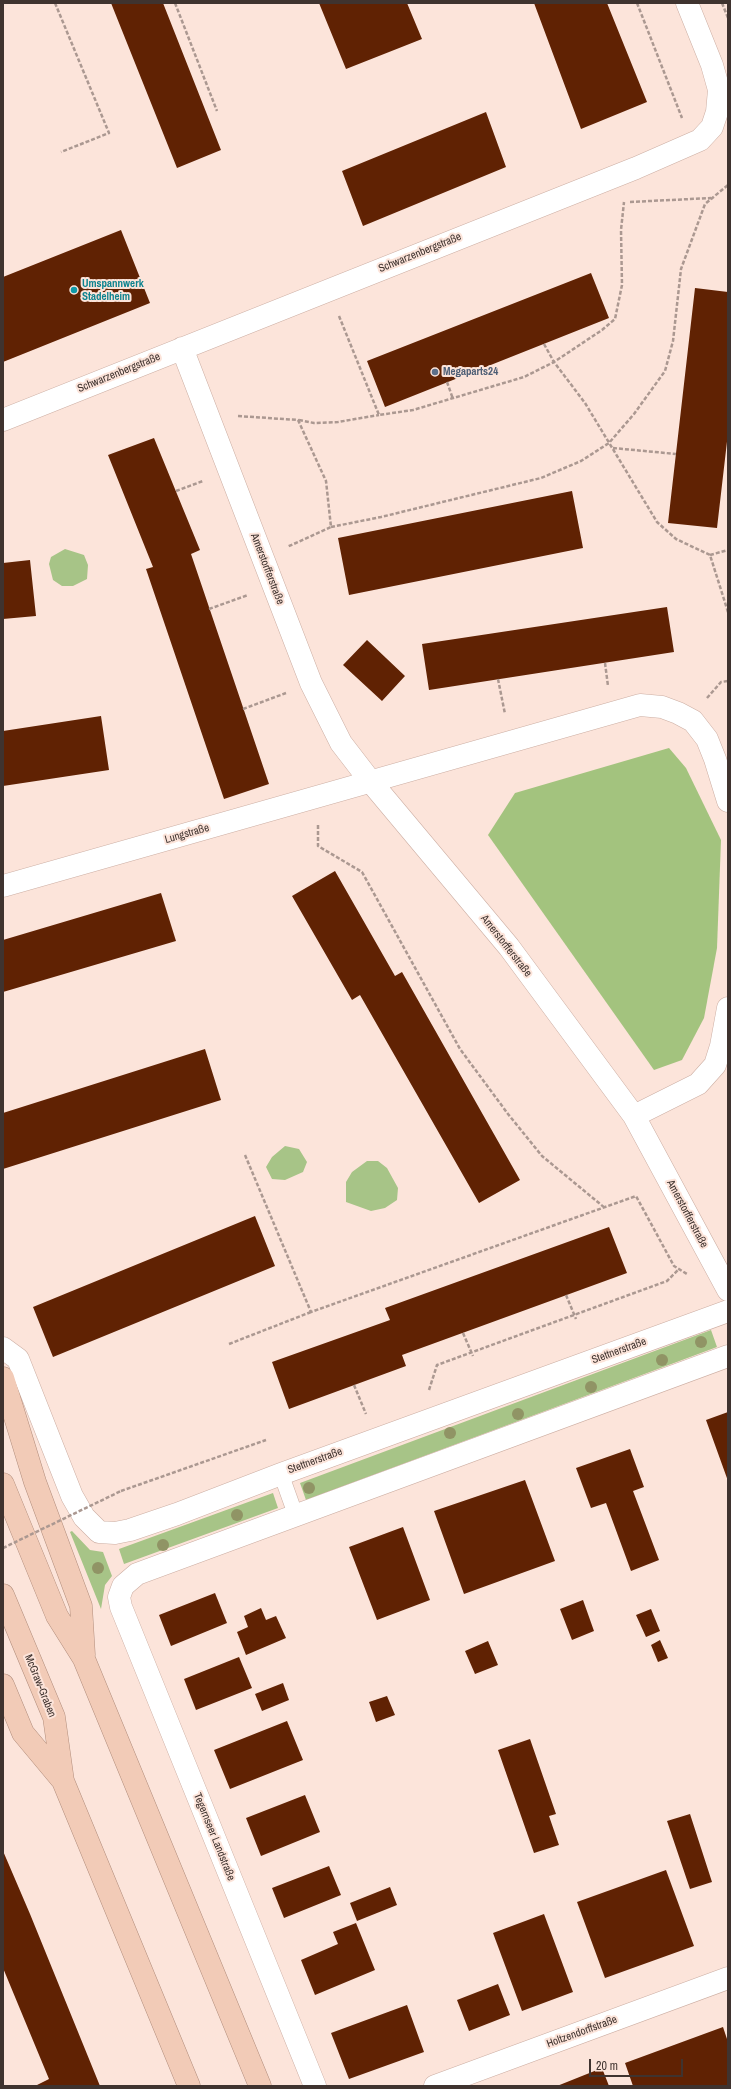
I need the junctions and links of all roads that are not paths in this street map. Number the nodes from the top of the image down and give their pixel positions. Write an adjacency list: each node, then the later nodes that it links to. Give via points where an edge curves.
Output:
1 (687, 3): 2 (street, Schwarzenbergstraße, via 712,65 719,90 717,112 712,127 700,140)
2 (182, 348): 3 (street, Schwarzenbergstraße); 4 (street, Amerstorfferstraße, via 311,683 341,743)
3 (3, 420)
4 (371, 782): 5 (street, via 640,705 662,708 692,721 707,739); 6 (street, Lungstraße); 8 (street, Amerstorfferstraße, via 508,947)
5 (728, 801)
6 (3, 886)
7 (728, 1008): 8 (street, via 715,1065 698,1084)
8 (634, 1116): 9 (street, Amerstorfferstraße)
9 (728, 1290)
10 (728, 1311): 14 (street, Stettnerstraße)
11 (3, 1348): 14 (street, Stettnerstraße, via 18,1359 72,1496 84,1517 99,1532 115,1533 130,1530)
12 (728, 1356): 16 (street)
13 (3, 1378): 18 (highway, via 35,1482 81,1606)
14 (280, 1474): 16 (lane)
15 (3, 1484): 18 (highway, via 57,1616)
16 (296, 1516): 24 (street, Tegernseer Landstraße, via 137,1574 123,1586 119,1597)
17 (3, 1594): 20 (highway, McGraw-Graben, via 54,1717)
18 (84, 1659): 23 (highway)
19 (3, 1685): 20 (highway, via 23,1733)
20 (63, 1780): 22 (highway)
21 (728, 1978): 25 (street, Holtzendorffstraße)
22 (189, 2086)
23 (260, 2086)
24 (315, 2086)
25 (435, 2086)

